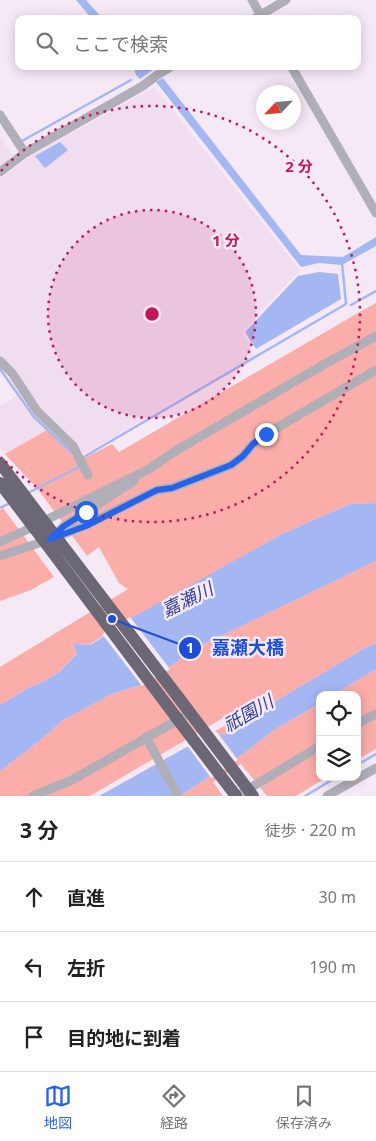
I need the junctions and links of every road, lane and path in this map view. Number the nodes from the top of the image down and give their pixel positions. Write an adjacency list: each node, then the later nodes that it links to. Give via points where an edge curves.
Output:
1 (252, 0): 3 (street)
2 (286, 0): 4 (street)
3 (259, 15)
4 (263, 15)
5 (166, 70): 8 (street)
6 (293, 70): 10 (street)
7 (0, 115): 8 (street)
8 (25, 153): 9 (street)
9 (0, 172)
10 (376, 213)
11 (376, 336): 15 (street, via 323,364)
12 (0, 361): 16 (street, via 12,373 37,411 73,446)
13 (376, 370): 19 (street, via 266,434 231,465 172,488 157,490 86,526)
14 (0, 463): 18 (highway)
15 (148, 469): 18 (street); 19 (street, via 137,480 64,526)
16 (88, 475)
17 (0, 484): 18 (highway)
18 (38, 523): 20 (street); 22 (highway, bridge); 24 (highway, bridge)
19 (50, 539): 21 (street)
20 (0, 542)
21 (0, 556)
22 (190, 713): 24 (street); 29 (highway)
23 (376, 714): 25 (street)
24 (178, 720): 26 (street); 29 (highway)
25 (361, 722)
26 (146, 738): 30 (street, via 72,780); 31 (street)
27 (316, 748): 29 (street)
28 (376, 768): 32 (street)
29 (244, 793)
30 (33, 796)
31 (178, 796)
32 (327, 796)

